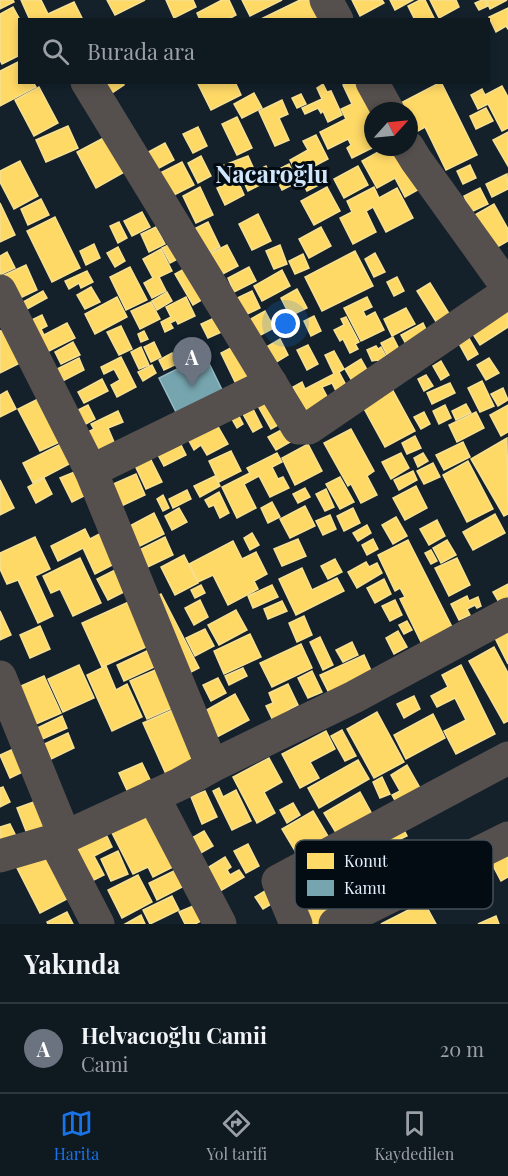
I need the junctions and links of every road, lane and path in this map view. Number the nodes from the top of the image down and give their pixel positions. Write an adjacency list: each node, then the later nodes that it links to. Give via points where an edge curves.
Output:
1 (326, 0): 2 (street)
2 (336, 18)
3 (88, 84): 9 (street)
4 (373, 84): 5 (street)
5 (383, 102)
6 (414, 156): 7 (street)
7 (508, 290): 9 (street, via 309,428 298,428)
8 (0, 291): 10 (street)
9 (271, 383): 10 (street)
10 (91, 471): 14 (street)
11 (508, 614): 14 (street, via 354,697)
12 (0, 677): 16 (street)
13 (508, 758): 18 (street)
14 (212, 766): 15 (street)
15 (153, 796): 16 (street); 24 (street)
16 (65, 837): 20 (street); 23 (street, via 57,845)
17 (508, 838): 19 (street)
18 (355, 840)
19 (493, 845)
20 (0, 856)
21 (295, 872): 25 (street, via 278,881)
22 (365, 909): 26 (street)
23 (98, 924)
24 (220, 924)
25 (296, 924)
26 (335, 924)

